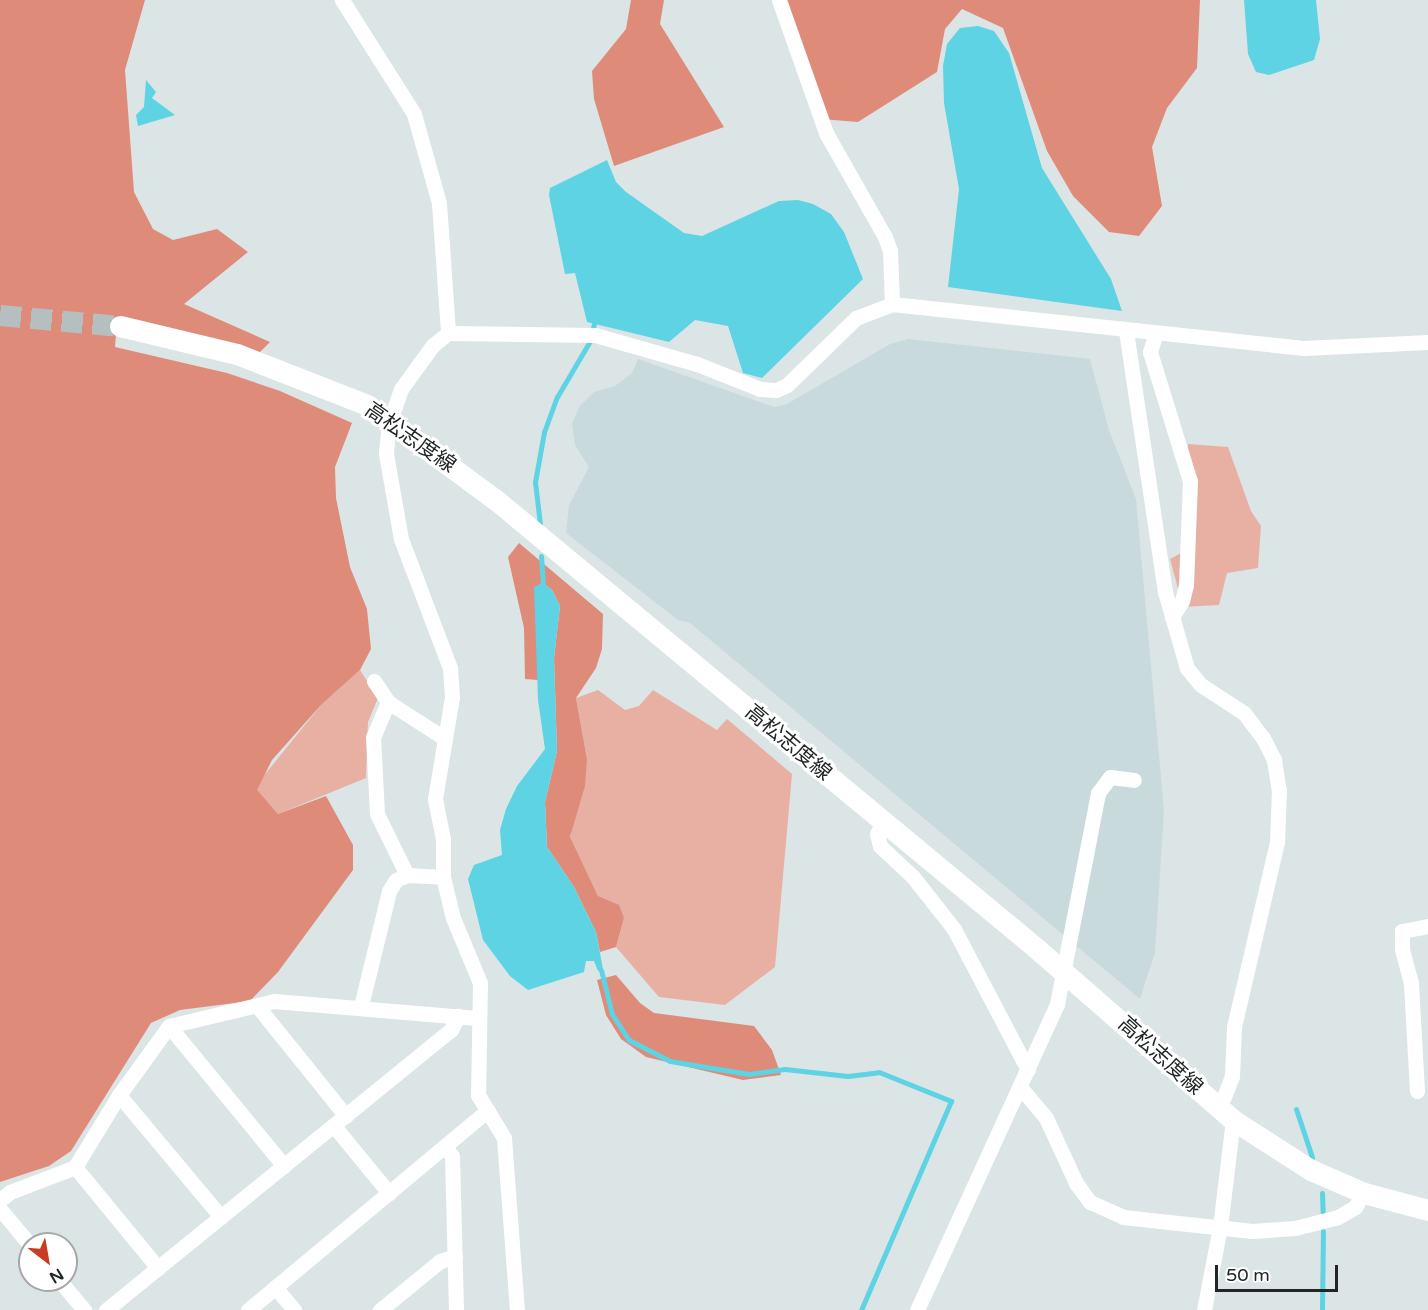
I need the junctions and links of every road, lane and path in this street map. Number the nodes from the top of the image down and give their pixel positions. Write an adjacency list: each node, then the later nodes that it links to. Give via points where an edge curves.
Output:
1 (342, 0): 6 (street, via 423,134 439,203)
2 (779, 0): 3 (street, via 826,133 885,237 890,251)
3 (892, 304): 5 (street); 6 (street, via 856,318 787,385 776,390 596,335)
4 (120, 326): 9 (main road, 高松志度線, via 237,354 367,405)
5 (1126, 331): 7 (street); 10 (street)
6 (448, 333): 9 (street, via 434,345 401,389)
7 (1156, 333): 8 (street, via 1304,348); 10 (street, via 1150,352 1190,481 1186,585 1182,602)
8 (1428, 342)
9 (389, 423): 13 (street, via 386,454 401,539 450,668 452,697); 15 (main road, 高松志度線, via 496,500)
10 (1172, 617): 29 (street, via 1187,668 1201,685 1244,713 1263,738 1274,760 1279,790 1277,842 1234,1027 1232,1076 1224,1097)
11 (374, 681): 12 (street)
12 (388, 702): 13 (street); 16 (street, via 373,737 377,814)
13 (444, 738): 17 (street, via 435,799 443,839)
14 (1134, 780): 19 (street, via 1110,777 1098,793)
15 (882, 821): 19 (main road, 高松志度線); 25 (street, via 877,834 880,846 913,878 954,929)
16 (407, 875): 17 (street); 20 (street, via 396,880 389,891)
17 (443, 877): 23 (street, via 453,918 480,983)
18 (1428, 926): 27 (street, via 1402,931 1402,949 1411,983)
19 (1065, 974): 25 (street, via 1057,1004); 29 (main road, 高松志度線)
20 (361, 1006): 21 (street, via 274,1001); 22 (street)
21 (258, 1007): 24 (street); 32 (street)
22 (458, 1016): 23 (street); 32 (street, via 451,1030)
23 (476, 1018): 30 (street, via 478,1095)
24 (169, 1026): 28 (street); 34 (street)
25 (1028, 1070): 26 (street)
26 (1021, 1088): 42 (street, via 1046,1118 1076,1183 1090,1202 1123,1217); 55 (street)
27 (1417, 1091)
28 (119, 1095): 35 (street); 41 (street)
29 (1215, 1106): 31 (main road, 高松志度線)
30 (488, 1110): 33 (street); 54 (street, via 504,1138)
31 (1233, 1120): 37 (main road, 高松志度線, via 1311,1170); 42 (street)
32 (340, 1121): 34 (street); 36 (street)
33 (445, 1147): 36 (street); 44 (street, via 452,1156)
34 (284, 1166): 41 (street)
35 (75, 1167): 38 (street, via 10,1192); 45 (street)
36 (388, 1193): 46 (street)
37 (1364, 1193): 40 (main road, 高松志度線); 42 (street, via 1355,1207 1329,1220 1252,1231)
38 (0, 1200)
39 (0, 1209): 43 (street)
40 (1428, 1210)
41 (221, 1217): 45 (street)
42 (1220, 1227): 56 (street)
43 (19, 1232)
44 (454, 1256): 52 (street, via 440,1261); 53 (street)
45 (158, 1268): 49 (street)
46 (275, 1287): 50 (street); 51 (street)
47 (70, 1292): 48 (street)
48 (84, 1310)
49 (106, 1310)
50 (248, 1310)
51 (294, 1310)
52 (380, 1310)
53 (456, 1310)
54 (517, 1310)
55 (917, 1310)
56 (1204, 1310)

